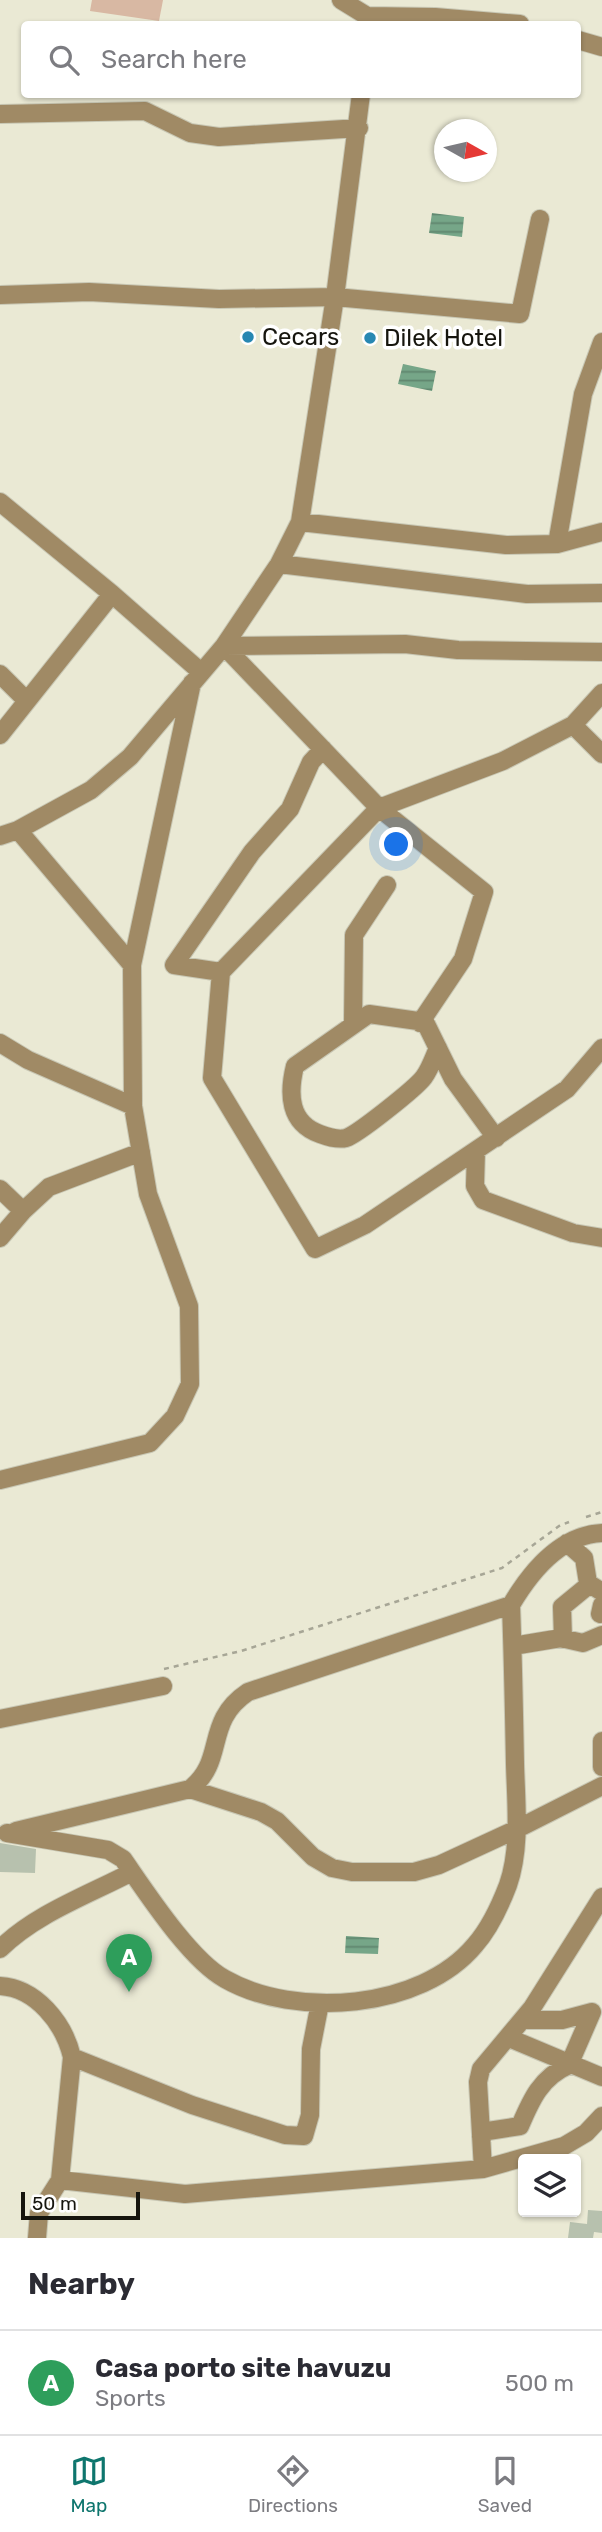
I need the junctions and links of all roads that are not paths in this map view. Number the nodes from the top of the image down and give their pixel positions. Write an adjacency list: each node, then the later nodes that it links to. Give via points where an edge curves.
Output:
1 (341, 0): 2 (street)
2 (366, 20): 3 (street, via 435,17)
3 (484, 21)
4 (581, 41): 5 (street)
5 (602, 47)
6 (361, 98): 8 (street)
7 (0, 114): 8 (street, via 145,111 190,132 219,137)
8 (359, 128): 11 (street)
9 (540, 219): 11 (street, via 520,314)
10 (0, 295): 11 (street, via 89,292 219,299)
11 (335, 297): 14 (street)
12 (602, 342): 16 (street, via 583,394)
13 (0, 502): 19 (street)
14 (300, 522): 16 (street, via 506,545); 17 (street)
15 (602, 532): 16 (street)
16 (557, 544)
17 (279, 564): 18 (street, via 527,594); 20 (street)
18 (602, 593)
19 (112, 594): 23 (street); 25 (street)
20 (224, 646): 21 (street, via 405,644 458,650); 23 (street); 28 (street)
21 (602, 652)
22 (0, 674): 25 (street)
23 (196, 677): 31 (street, via 130,757 100,782); 34 (street)
24 (602, 693): 26 (street)
25 (27, 701): 27 (street)
26 (573, 725): 29 (street); 30 (street, via 503,761)
27 (0, 735)
28 (323, 749): 30 (street); 35 (street, via 311,762 290,809 252,852 174,965)
29 (602, 754)
30 (379, 808): 35 (street); 36 (street, via 484,892 463,958)
31 (18, 830): 32 (street); 34 (street)
32 (0, 836)
33 (387, 885): 37 (street, via 354,935)
34 (132, 965): 41 (street)
35 (221, 972): 43 (street, via 212,1078 315,1249 365,1225)
36 (420, 1023): 37 (street, via 369,1014); 39 (street, via 425,1022)
37 (353, 1025): 39 (street, via 295,1066 292,1080 290,1095 300,1123 329,1138 346,1138 371,1122 424,1078)
38 (0, 1043): 41 (street)
39 (438, 1048): 42 (street, via 453,1079)
40 (602, 1048): 42 (street, via 568,1089)
41 (133, 1106): 44 (street)
42 (496, 1138): 43 (street)
43 (477, 1151): 48 (street, via 475,1186 483,1200 573,1233)
44 (141, 1152): 46 (street, via 49,1186); 49 (street, via 148,1194 189,1306 190,1384 176,1416 150,1443)
45 (0, 1189): 46 (street)
46 (23, 1211): 47 (street)
47 (0, 1238)
48 (602, 1238)
49 (0, 1480)
50 (602, 1533): 51 (street, via 583,1534)
51 (567, 1543): 52 (street, via 584,1558); 53 (street, via 524,1582)
52 (596, 1588): 55 (street, via 562,1607)
53 (512, 1605): 56 (street); 62 (street, via 248,1692 231,1703 221,1721 207,1773)
54 (602, 1636): 55 (street, via 583,1643)
55 (563, 1639): 56 (street)
56 (513, 1646): 63 (street)
57 (158, 1679): 58 (street)
58 (0, 1719)
59 (602, 1741): 60 (street)
60 (602, 1767)
61 (602, 1786): 63 (street)
62 (190, 1788): 63 (street, via 261,1812 313,1857 352,1872 414,1872); 64 (street)
63 (517, 1829): 70 (street, via 509,1882 494,1917 474,1946 441,1973 408,1988 363,2002)
64 (4, 1834): 65 (street, via 108,1850 123,1858)
65 (132, 1872): 68 (street, via 47,1916); 70 (street, via 198,1958 223,1979 263,1996)
66 (602, 1897): 67 (street)
67 (593, 1926): 71 (street)
68 (0, 1949)
69 (0, 1986): 73 (street, via 29,1993 43,2004 70,2046)
70 (320, 2003): 73 (street, via 304,2136 285,2135 192,2105)
71 (523, 2020): 72 (street); 74 (street, via 562,2020 592,2012)
72 (509, 2038): 74 (street); 77 (street, via 481,2069)
73 (72, 2057): 79 (street)
74 (569, 2065): 75 (street); 77 (street, via 551,2073 530,2101 520,2126)
75 (602, 2077)
76 (602, 2116): 78 (street, via 564,2147)
77 (481, 2137): 78 (street)
78 (483, 2169): 79 (street, via 186,2194)
79 (60, 2180): 80 (street, via 39,2213)
80 (37, 2238)

